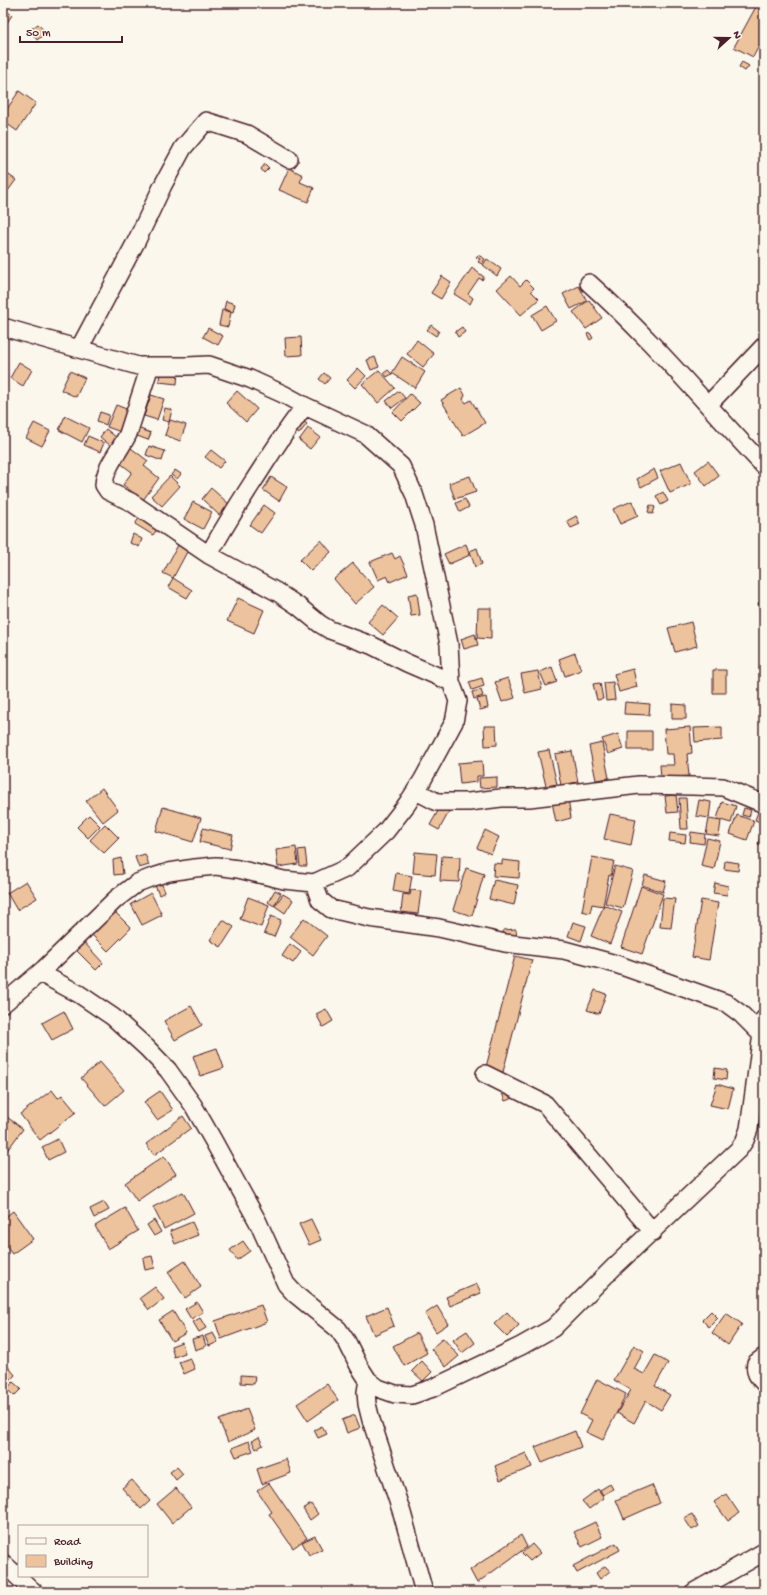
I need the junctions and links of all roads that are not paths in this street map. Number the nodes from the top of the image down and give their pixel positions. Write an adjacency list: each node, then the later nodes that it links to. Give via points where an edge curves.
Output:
1 (289, 159): 5 (street, via 247,134 206,121 183,148)
2 (589, 282): 7 (street)
3 (3, 327): 5 (street)
4 (764, 346): 7 (street)
5 (79, 349): 6 (street, via 138,366)
6 (150, 366): 8 (street, via 209,364 257,382); 10 (street, via 128,434 106,471 104,485 108,491 131,502)
7 (708, 405): 9 (street)
8 (305, 406): 10 (street, via 267,459); 11 (street, via 365,434 401,466 424,525 449,644)
9 (764, 466)
10 (208, 555): 11 (street, via 277,592 330,630 371,645)
11 (451, 682): 12 (street, via 458,701 454,722)
12 (416, 791): 13 (street, via 437,802 469,802 639,785 700,786 723,787); 14 (street, via 386,831 356,860 347,868)
13 (764, 804)
14 (314, 883): 15 (street, via 284,880 216,866 182,870 150,878 128,889 116,899); 17 (street, via 320,900 331,909 369,918 439,928 505,943 564,950 616,964 726,1003)
15 (40, 973): 16 (street); 22 (street, via 79,994 113,1017 168,1070 193,1105 258,1222 286,1284 338,1329)
16 (3, 1004)
17 (763, 1027): 19 (street)
18 (484, 1074): 20 (street, via 545,1104)
19 (757, 1123): 20 (street, via 739,1150)
20 (653, 1232): 22 (street, via 553,1328 539,1336 433,1388 412,1395 395,1394 378,1388)
21 (764, 1357): 23 (street, via 756,1362 755,1368 758,1377)
22 (368, 1380): 27 (street, via 366,1392 371,1420 402,1513)
23 (764, 1383)
24 (764, 1552): 28 (street)
25 (3, 1563): 26 (street)
26 (34, 1592)
27 (424, 1592)
28 (694, 1592)

